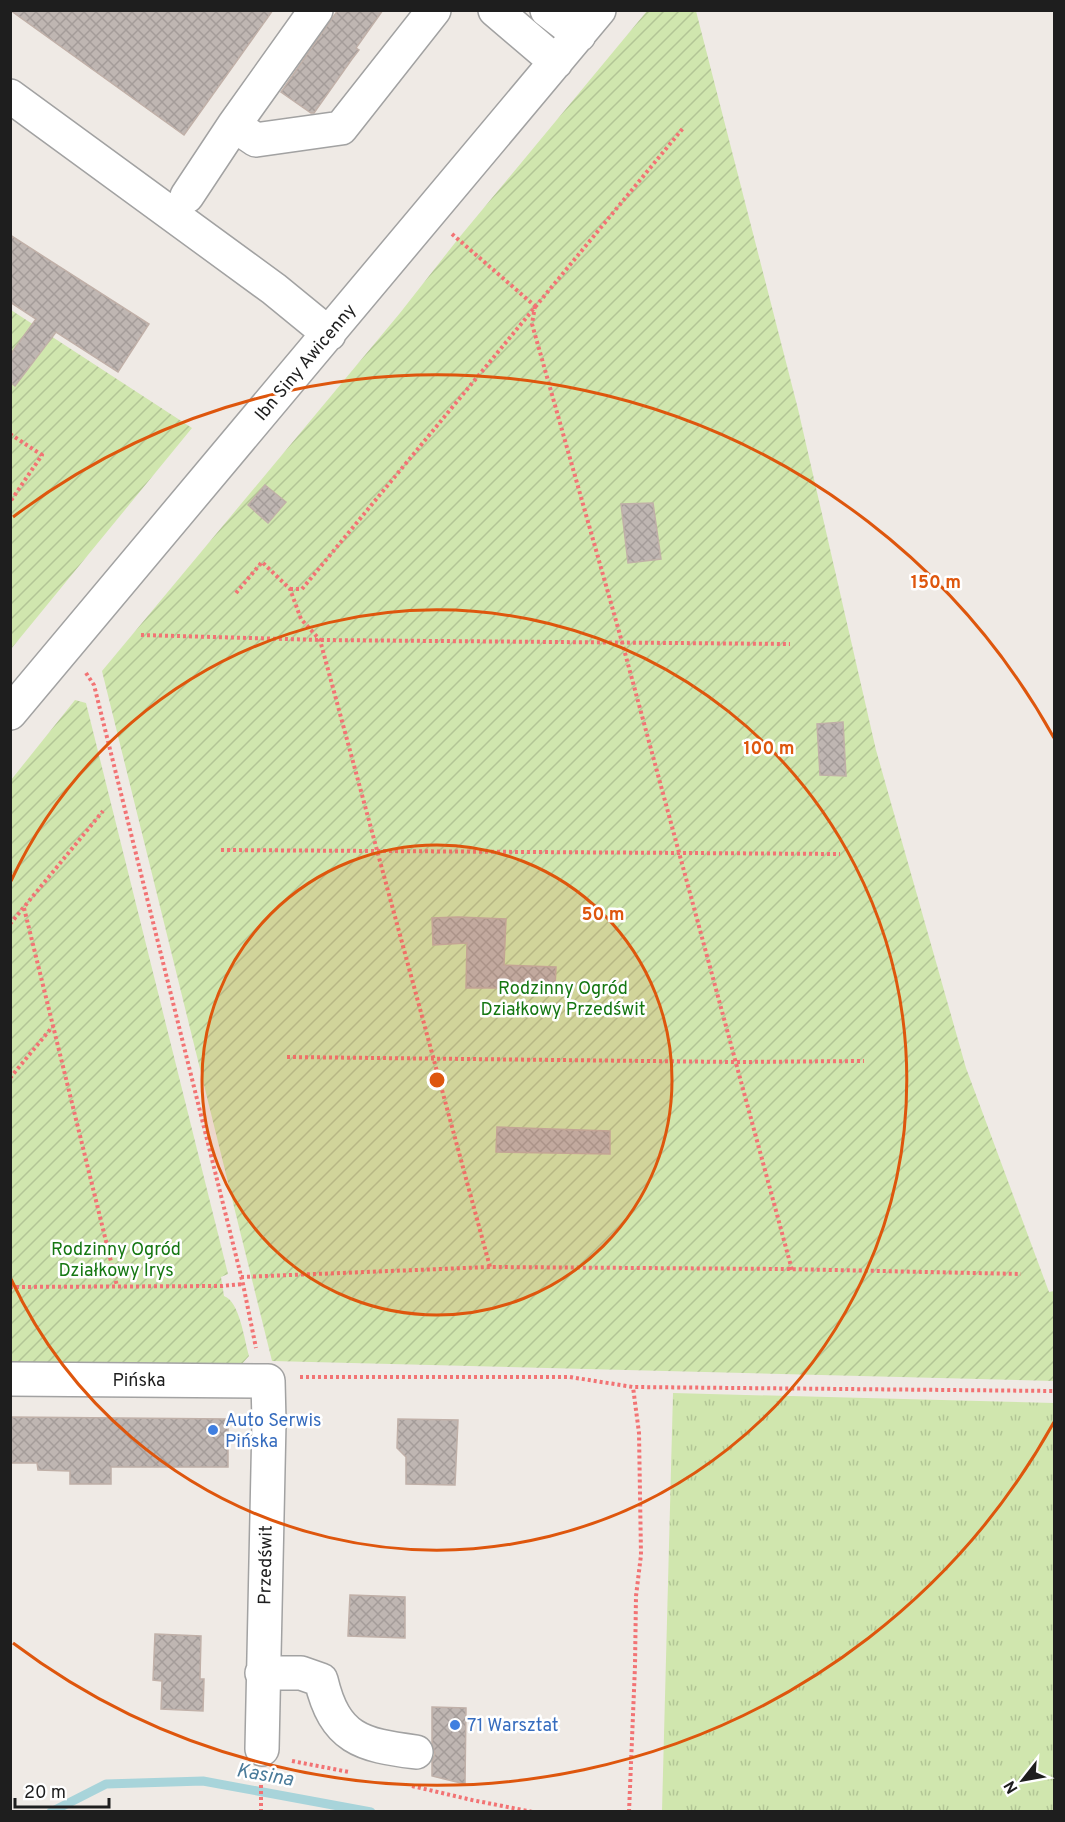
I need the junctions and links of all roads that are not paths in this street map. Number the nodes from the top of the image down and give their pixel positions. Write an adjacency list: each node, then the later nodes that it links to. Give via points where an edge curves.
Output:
1 (316, 10): 8 (street)
2 (434, 10): 8 (street, via 341,128 256,140)
3 (495, 10): 6 (street)
4 (547, 10): 5 (street)
5 (589, 23): 6 (street, Ibn Siny Awicenny)
6 (556, 62): 10 (street, Ibn Siny Awicenny)
7 (10, 96): 10 (street, via 274,289)
8 (234, 125): 9 (street)
9 (187, 196)
10 (328, 334): 11 (street, Ibn Siny Awicenny)
11 (10, 713)
12 (10, 1380): 13 (street, Pińska)
13 (268, 1381): 14 (street, Przedświt)
14 (262, 1673): 15 (street, via 300,1673 321,1680 336,1720 350,1734 382,1748); 16 (street, Przedświt)
15 (416, 1752)
16 (261, 1759)

